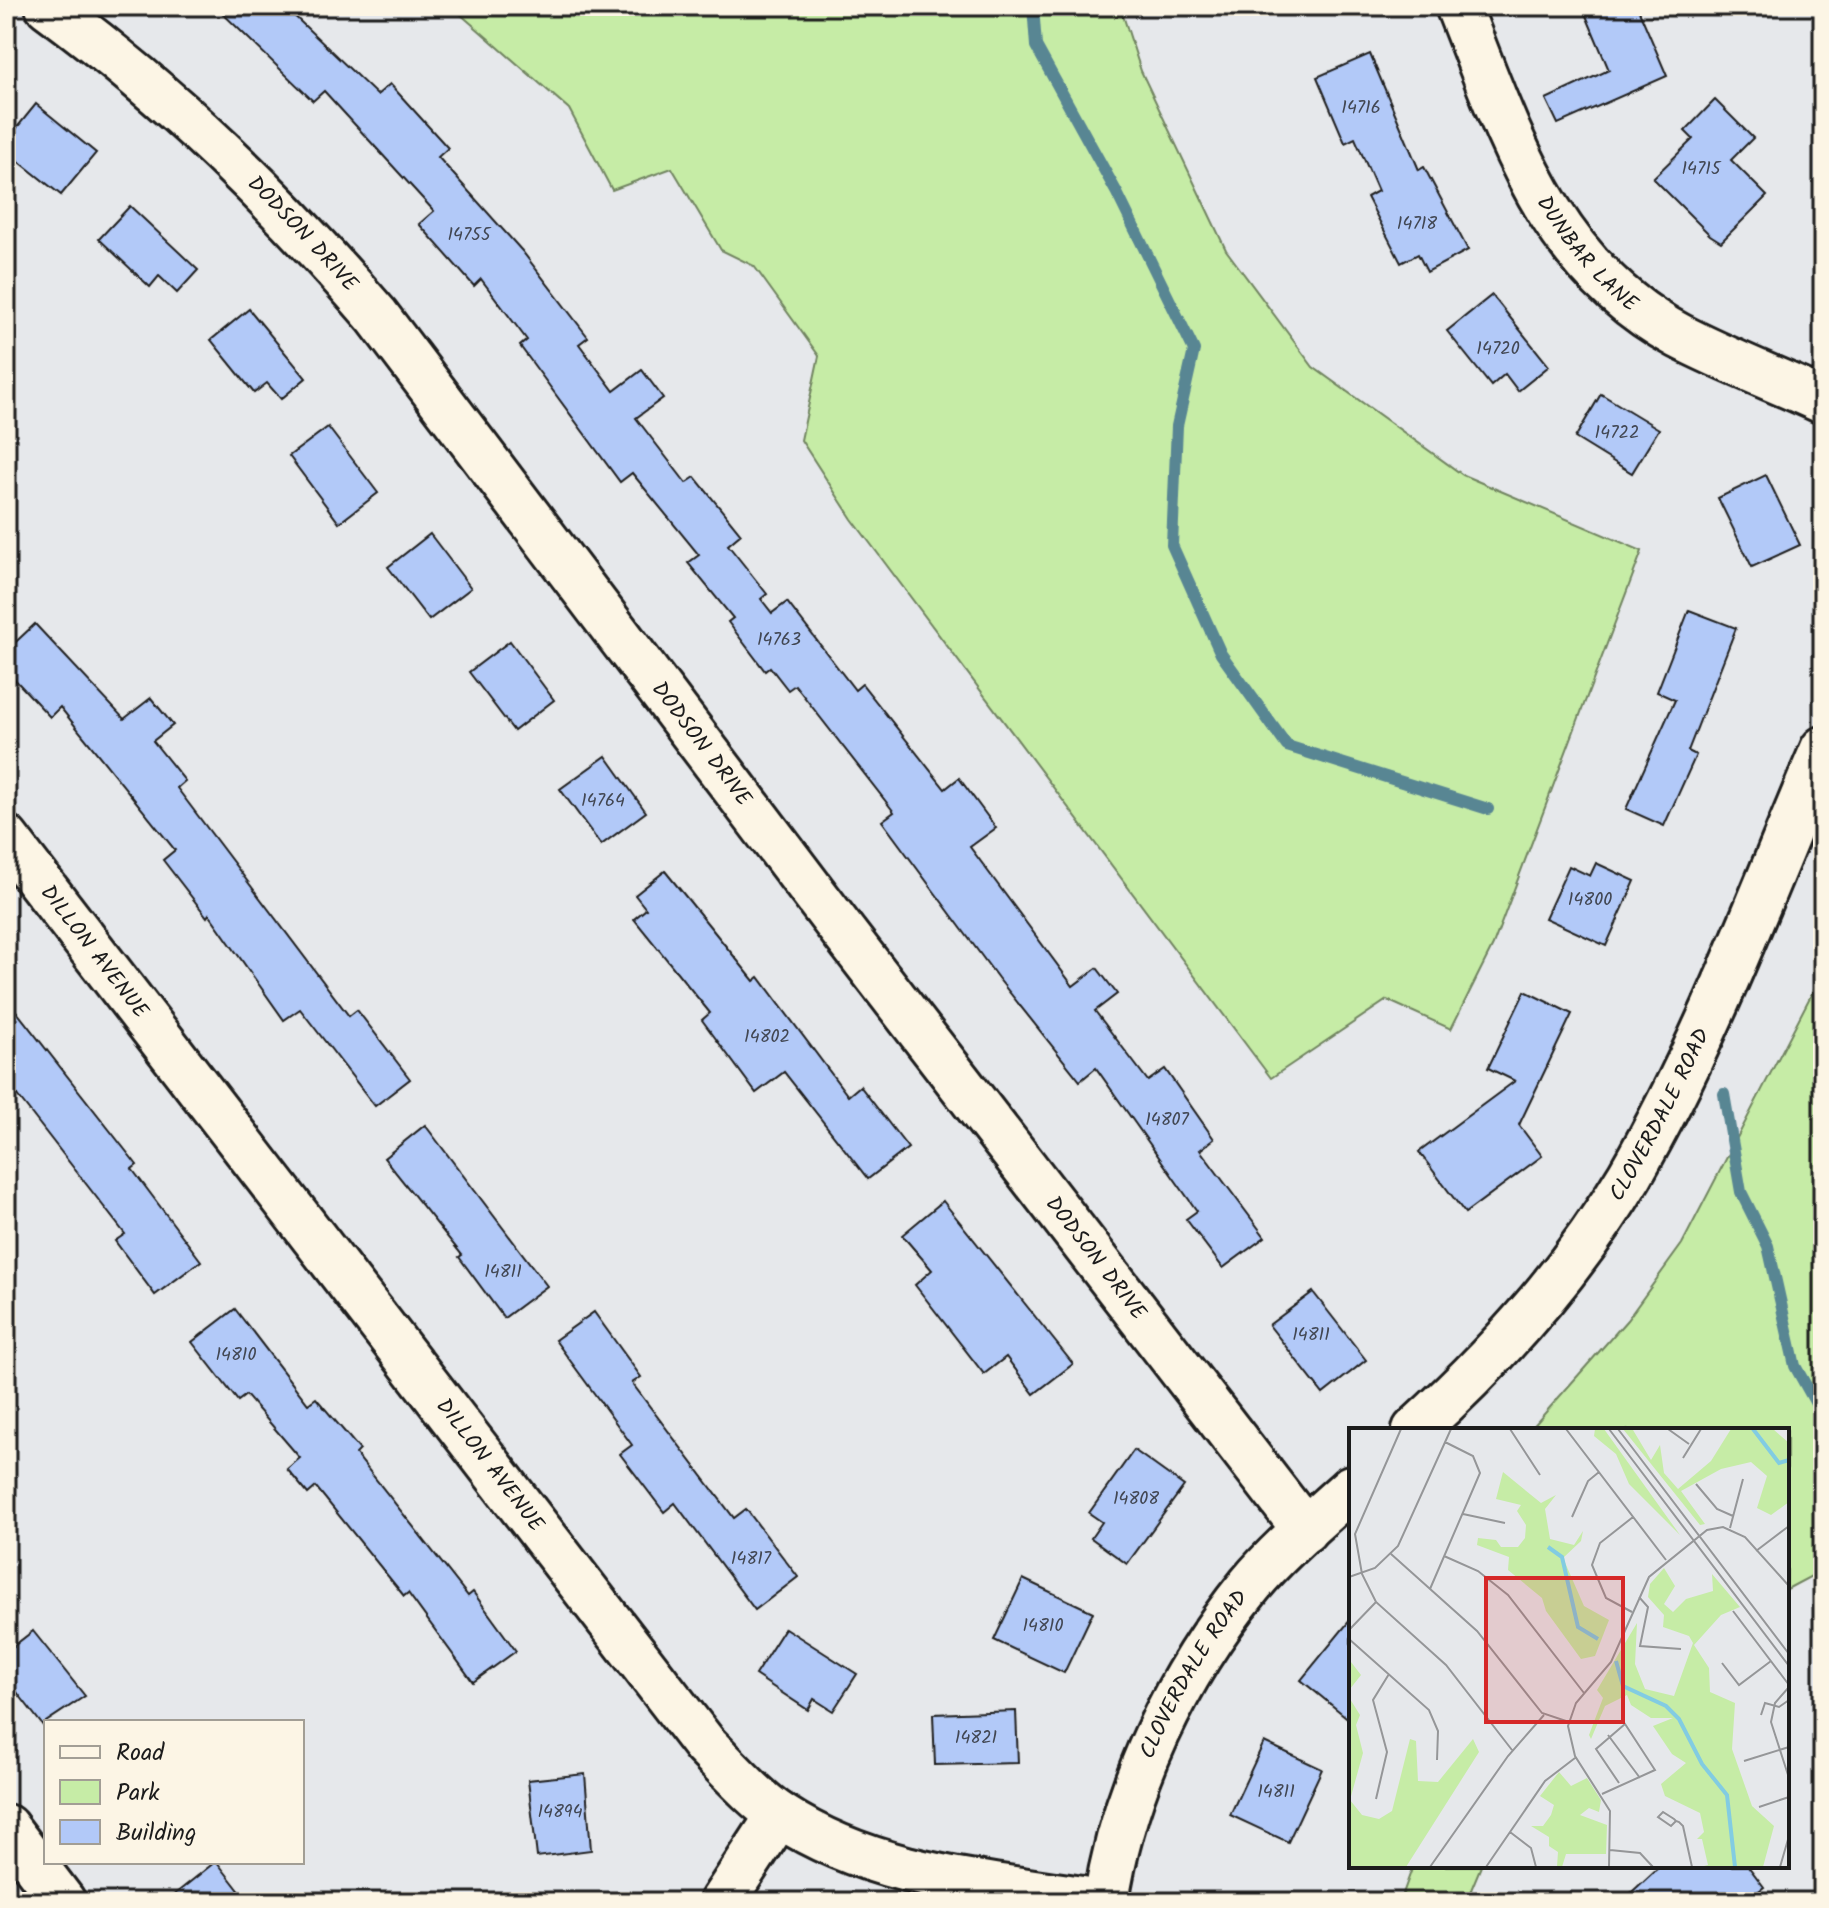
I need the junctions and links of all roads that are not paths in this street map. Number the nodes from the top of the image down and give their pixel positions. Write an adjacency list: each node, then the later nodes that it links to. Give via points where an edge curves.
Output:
1 (48, 6): 8 (street, DODSON DRIVE, via 206,133 295,221 377,316)
2 (1458, 6): 3 (street, DUNBAR LANE, via 1525,173 1555,224 1593,270 1628,302 1678,335)
3 (1823, 401)
4 (1823, 749): 6 (street, CLOVERDALE ROAD, via 1718,1000 1628,1178 1561,1276 1497,1351)
5 (6, 838): 9 (street, DILLON AVENUE, via 705,1745)
6 (1417, 1428)
7 (1349, 1490): 8 (street, CLOVERDALE ROAD)
8 (1305, 1530): 13 (street, CLOVERDALE ROAD, via 1252,1583 1199,1655 1164,1719 1130,1804)
9 (779, 1815): 12 (street); 13 (street, DILLON AVENUE, via 850,1853 890,1867)
10 (6, 1827): 11 (street)
11 (63, 1902)
12 (722, 1902)
13 (1104, 1902)

